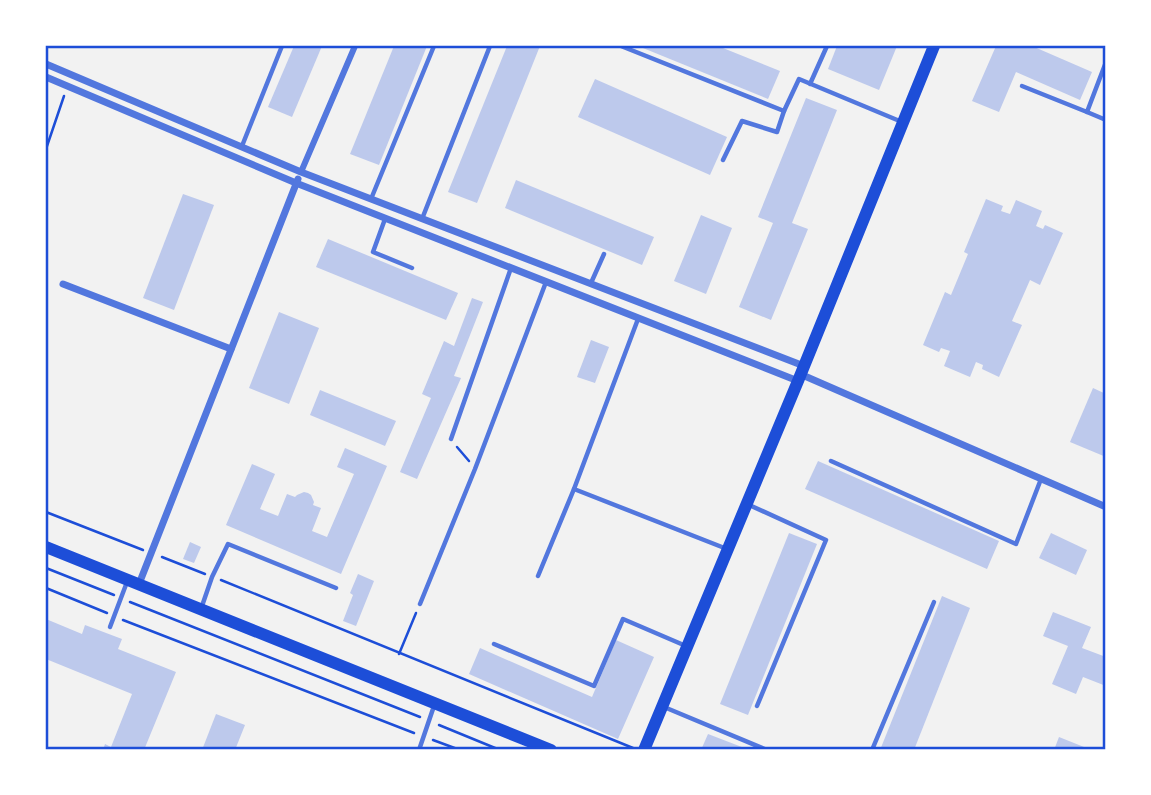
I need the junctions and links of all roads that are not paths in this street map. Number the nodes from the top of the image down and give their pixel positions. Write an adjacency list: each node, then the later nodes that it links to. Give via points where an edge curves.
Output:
1 (282, 46): 17 (lane)
2 (355, 46): 19 (street)
3 (434, 46): 21 (lane)
4 (490, 46): 23 (lane)
5 (621, 46): 13 (lane)
6 (827, 46): 11 (lane)
7 (934, 46): 16 (main road)
8 (1105, 62): 14 (lane)
9 (46, 64): 17 (street)
10 (46, 78): 20 (street)
11 (810, 84): 13 (lane, via 799,79); 16 (lane)
12 (1022, 86): 14 (lane)
13 (784, 111): 18 (lane, via 777,132 742,121)
14 (1087, 113): 15 (lane)
15 (1105, 120)
16 (903, 122): 33 (main road)
17 (242, 147): 19 (street)
18 (723, 160)
19 (301, 172): 20 (street); 21 (street)
20 (296, 183): 22 (street); 32 (street)
21 (371, 199): 23 (street)
22 (385, 218): 26 (lane, via 373,252); 27 (street)
23 (422, 219): 25 (street)
24 (604, 254): 30 (lane)
25 (516, 255): 27 (street); 30 (street)
26 (412, 268)
27 (511, 268): 28 (street); 34 (lane)
28 (546, 282): 31 (street); 46 (lane)
29 (64, 284): 32 (street)
30 (590, 284): 33 (street)
31 (638, 318): 33 (street); 37 (lane)
32 (230, 349): 43 (street, via 150,553)
33 (801, 374): 36 (street); 38 (main road)
34 (451, 439)
35 (831, 461): 36 (lane, via 1016,544)
36 (1042, 479): 39 (street)
37 (573, 489): 41 (lane); 42 (lane)
38 (747, 504): 41 (main road); 52 (lane, via 826,540)
39 (1105, 507)
40 (46, 547): 43 (main road)
41 (728, 549): 50 (main road)
42 (538, 576)
43 (133, 582): 47 (main road); 48 (lane)
44 (336, 588): 47 (lane, via 228,544)
45 (934, 602): 59 (lane)
46 (420, 604)
47 (201, 609): 51 (main road)
48 (110, 627)
49 (494, 644): 50 (lane, via 594,686 623,619)
50 (688, 647): 53 (main road)
51 (435, 703): 54 (main road); 55 (lane)
52 (757, 706)
53 (663, 707): 57 (main road); 58 (lane)
54 (536, 747): 56 (main road)
55 (419, 750)
56 (551, 750)
57 (644, 750)
58 (766, 750)
59 (872, 750)

